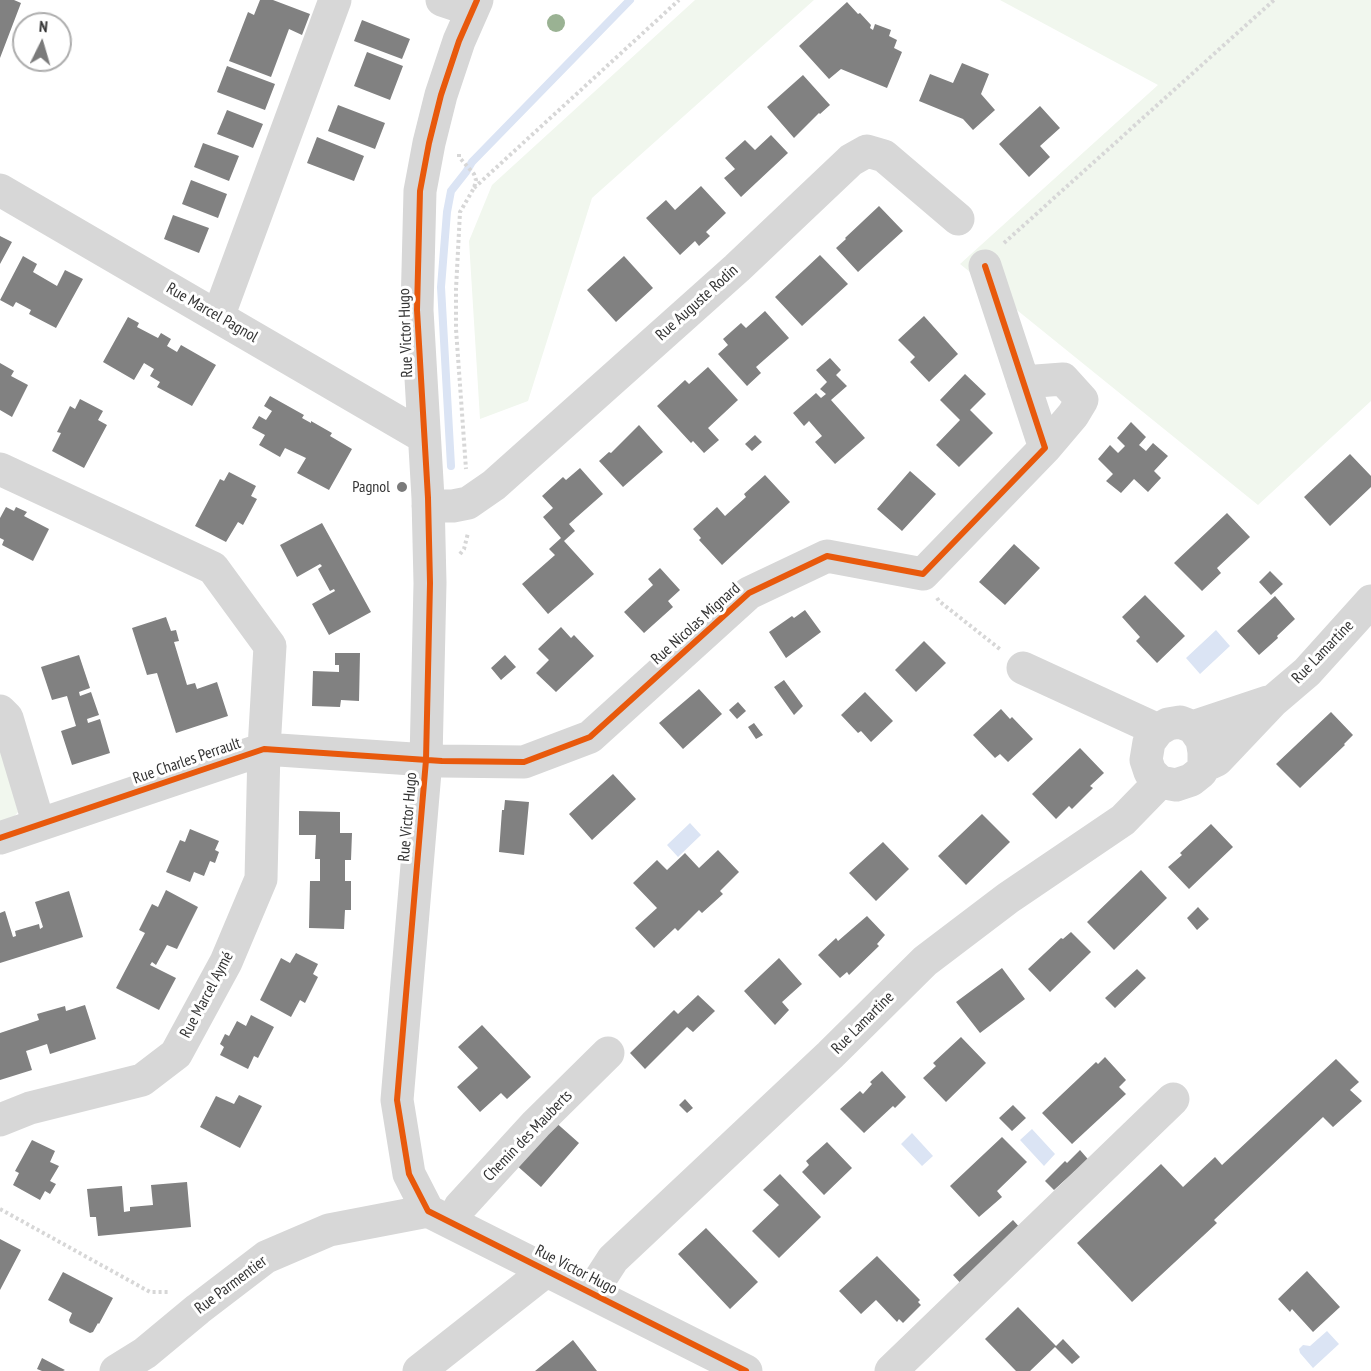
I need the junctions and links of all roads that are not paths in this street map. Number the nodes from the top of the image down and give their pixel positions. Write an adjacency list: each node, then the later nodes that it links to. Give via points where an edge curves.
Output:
1 (335, 0): 6 (street)
2 (464, 3): 8 (street, Rue Victor Hugo, via 459,41 441,94 420,191 417,310)
3 (0, 190): 6 (street, Rue Marcel Pagnol)
4 (958, 219): 11 (street, Rue Auguste Rodin, via 884,156 867,152 851,160 494,486 468,503)
5 (986, 269): 7 (street)
6 (218, 317): 8 (street, Rue Marcel Pagnol)
7 (1023, 382): 9 (street); 9 (street, via 1063,379 1082,400)
8 (424, 437): 11 (street, Rue Victor Hugo)
9 (1046, 448): 19 (street, Rue Nicolas Mignard, via 923,574 827,556 749,593 590,737 524,762)
10 (0, 469): 18 (street, Rue Charles Perrault, via 213,568 270,646)
11 (428, 506): 19 (street, Rue Victor Hugo, via 444,558 430,583)
12 (1371, 601): 14 (street, Rue Lamartine, via 1307,672)
13 (1023, 668): 17 (street)
14 (1273, 701): 16 (street, Rue Lamartine); 20 (street, Rue Lamartine, via 1217,760)
15 (0, 711): 22 (street, via 7,718)
16 (1193, 727): 17 (street, via 1180,722); 20 (street, via 1202,740)
17 (1158, 730): 21 (street, via 1149,742 1146,760 1150,772)
18 (264, 749): 19 (street, Rue Charles Perrault); 22 (street, Rue Charles Perrault); 26 (street, Rue Marcel Aymé, via 261,879 226,962 176,1054 142,1080 30,1108)
19 (426, 760): 27 (street, Rue Victor Hugo, via 397,1100 409,1174)
20 (1204, 766): 21 (street, via 1191,780 1176,785)
21 (1160, 782): 29 (street, Rue Lamartine, via 1123,820 1008,898 925,961 613,1259)
22 (39, 825): 23 (street, Rue Charles Perrault)
23 (0, 838)
24 (608, 1053): 27 (street, Chemin des Mauberts, via 460,1207)
25 (1173, 1099): 33 (street)
26 (0, 1120)
27 (440, 1216): 28 (street, Rue Victor Hugo); 30 (street, Rue Parmentier, via 329,1230 267,1257)
28 (547, 1270): 29 (street, Rue Victor Hugo); 31 (street)
29 (591, 1293): 32 (street, Rue Victor Hugo)
30 (117, 1371)
31 (418, 1371)
32 (746, 1371)
33 (891, 1371)

